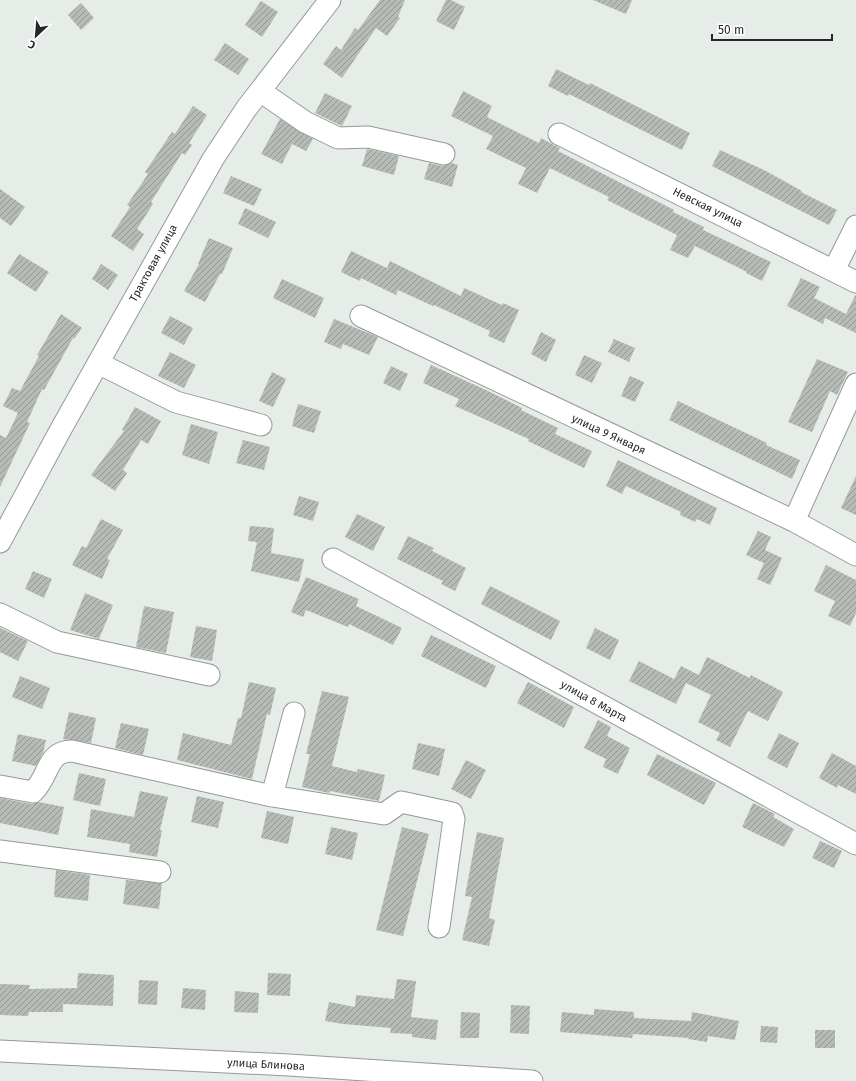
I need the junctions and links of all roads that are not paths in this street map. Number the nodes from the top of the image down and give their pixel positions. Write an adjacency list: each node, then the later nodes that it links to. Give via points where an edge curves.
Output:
1 (330, 0): 2 (street, Трактовая улица)
2 (260, 91): 4 (street, via 305,122 338,138 368,137); 9 (street, Трактовая улица, via 213,159)
3 (559, 134): 6 (street, Невская улица)
4 (444, 154)
5 (856, 226): 6 (street)
6 (834, 270): 7 (street, Невская улица)
7 (856, 282)
8 (361, 316): 12 (street, улица 9 Января)
9 (98, 362): 11 (street, via 176,402); 13 (street, Трактовая улица)
10 (856, 384): 12 (street)
11 (261, 424)
12 (794, 521): 14 (street, улица 9 Января)
13 (0, 542)
14 (856, 555)
15 (333, 559): 21 (street, улица 8 Марта)
16 (0, 614): 17 (street, via 56,642)
17 (209, 675)
18 (294, 713): 20 (street)
19 (0, 786): 20 (street, via 33,792 40,786 54,757 61,751 72,751)
20 (272, 796): 24 (street, via 384,814 401,802 452,813 454,819)
21 (856, 844)
22 (0, 851): 23 (street)
23 (160, 872)
24 (439, 927)
25 (0, 1051): 26 (street, улица Блинова)
26 (289, 1073): 27 (street, улица Блинова)
27 (532, 1081)

